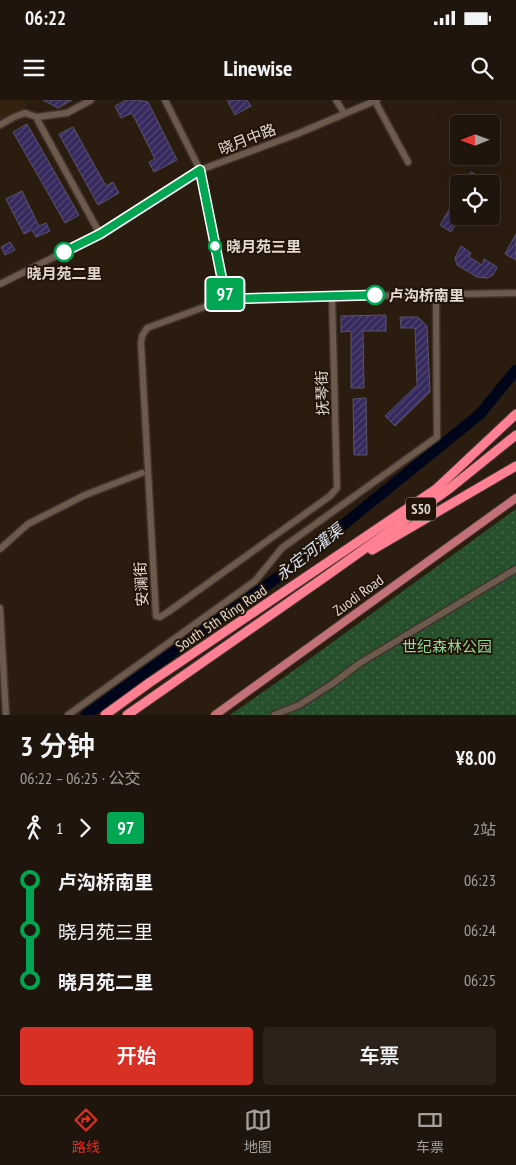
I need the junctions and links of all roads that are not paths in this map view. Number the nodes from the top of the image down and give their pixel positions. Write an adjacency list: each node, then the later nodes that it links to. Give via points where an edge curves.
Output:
1 (90, 100): 6 (street, via 67,114)
2 (164, 100): 9 (street)
3 (336, 100): 5 (street)
4 (376, 100): 5 (street, 晓月中路); 8 (street)
5 (344, 113): 9 (street, 晓月中路)
6 (37, 117): 7 (street, via 24,113); 10 (street)
7 (0, 125)
8 (408, 162)
9 (200, 170): 10 (street, 晓月中路); 15 (street)
10 (100, 234): 11 (street, 晓月中路)
11 (0, 284)
12 (516, 293): 13 (street)
13 (436, 295): 14 (street); 27 (street, via 437,437 282,548 255,581)
14 (332, 296): 15 (street); 20 (street, 抚琴街)
15 (226, 299): 20 (street, 安澜街, via 147,328 142,336 156,616 168,612)
16 (516, 414): 28 (highway, South 5th Ring Road / S50, via 436,489)
17 (516, 435): 24 (highway, South 5th Ring Road / S50, via 449,489)
18 (516, 466): 24 (highway)
19 (142, 473): 22 (street, via 85,495 28,524)
20 (337, 488)
21 (516, 498): 30 (main road, Zuodi Road)
22 (0, 549)
23 (516, 569): 31 (street, via 360,663 299,705)
24 (322, 579): 29 (highway, South 5th Ring Road / S50)
25 (0, 608): 26 (street)
26 (6, 715)
27 (68, 715)
28 (105, 715)
29 (127, 715)
30 (216, 715)
31 (274, 715)

